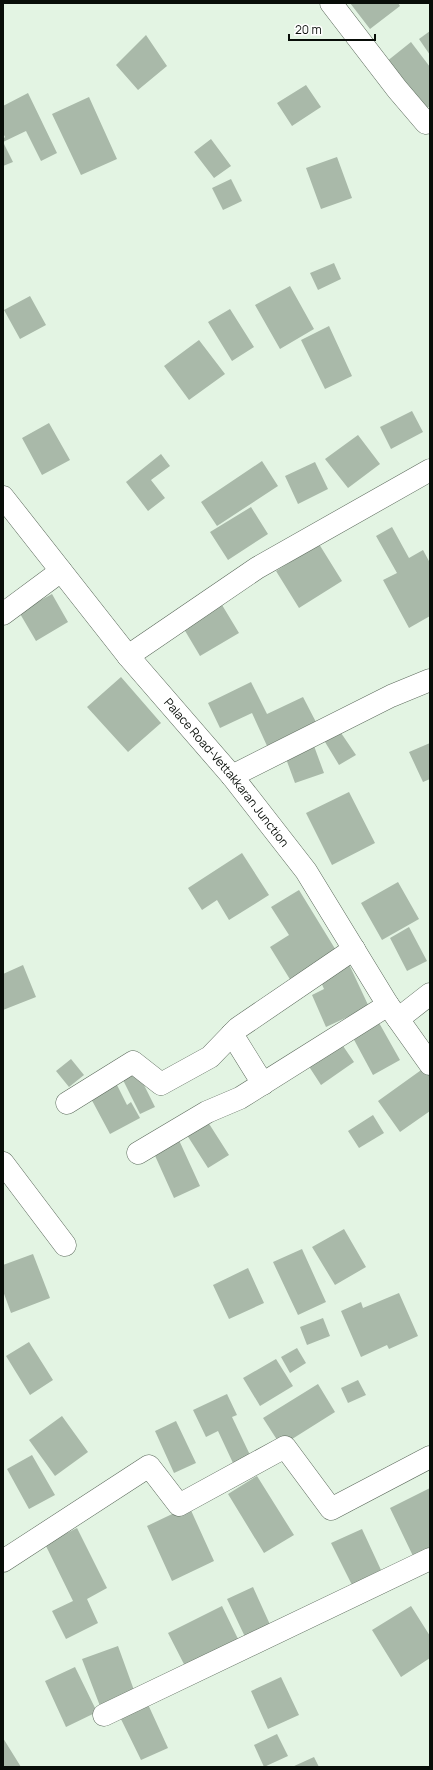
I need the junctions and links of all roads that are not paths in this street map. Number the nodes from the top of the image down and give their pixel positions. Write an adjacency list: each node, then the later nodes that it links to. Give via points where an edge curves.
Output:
1 (331, 3): 2 (street, via 397,89)
2 (429, 124)
3 (430, 470): 7 (street, via 257,568)
4 (3, 497): 5 (street, Palace Road-Vettakkaran Junction)
5 (61, 571): 6 (street); 7 (street, Palace Road-Vettakkaran Junction)
6 (3, 614)
7 (128, 656): 9 (street, Palace Road-Vettakkaran Junction)
8 (430, 680): 9 (street, via 391,696)
9 (232, 776): 10 (street, Palace Road-Vettakkaran Junction, via 306,871)
10 (354, 949): 12 (street, Palace Road-Vettakkaran Junction); 13 (street)
11 (430, 994): 12 (street)
12 (393, 1012): 14 (street, Palace Road-Vettakkaran Junction); 15 (street)
13 (232, 1034): 15 (street); 16 (street, via 210,1057 161,1084 133,1062)
14 (430, 1064)
15 (263, 1084): 17 (street, via 240,1098 207,1112)
16 (67, 1103)
17 (138, 1153)
18 (3, 1163): 19 (street)
19 (65, 1245)
20 (430, 1457): 22 (street, via 331,1509 285,1447 179,1505 149,1466)
21 (430, 1559): 23 (street)
22 (3, 1561)
23 (104, 1715)

